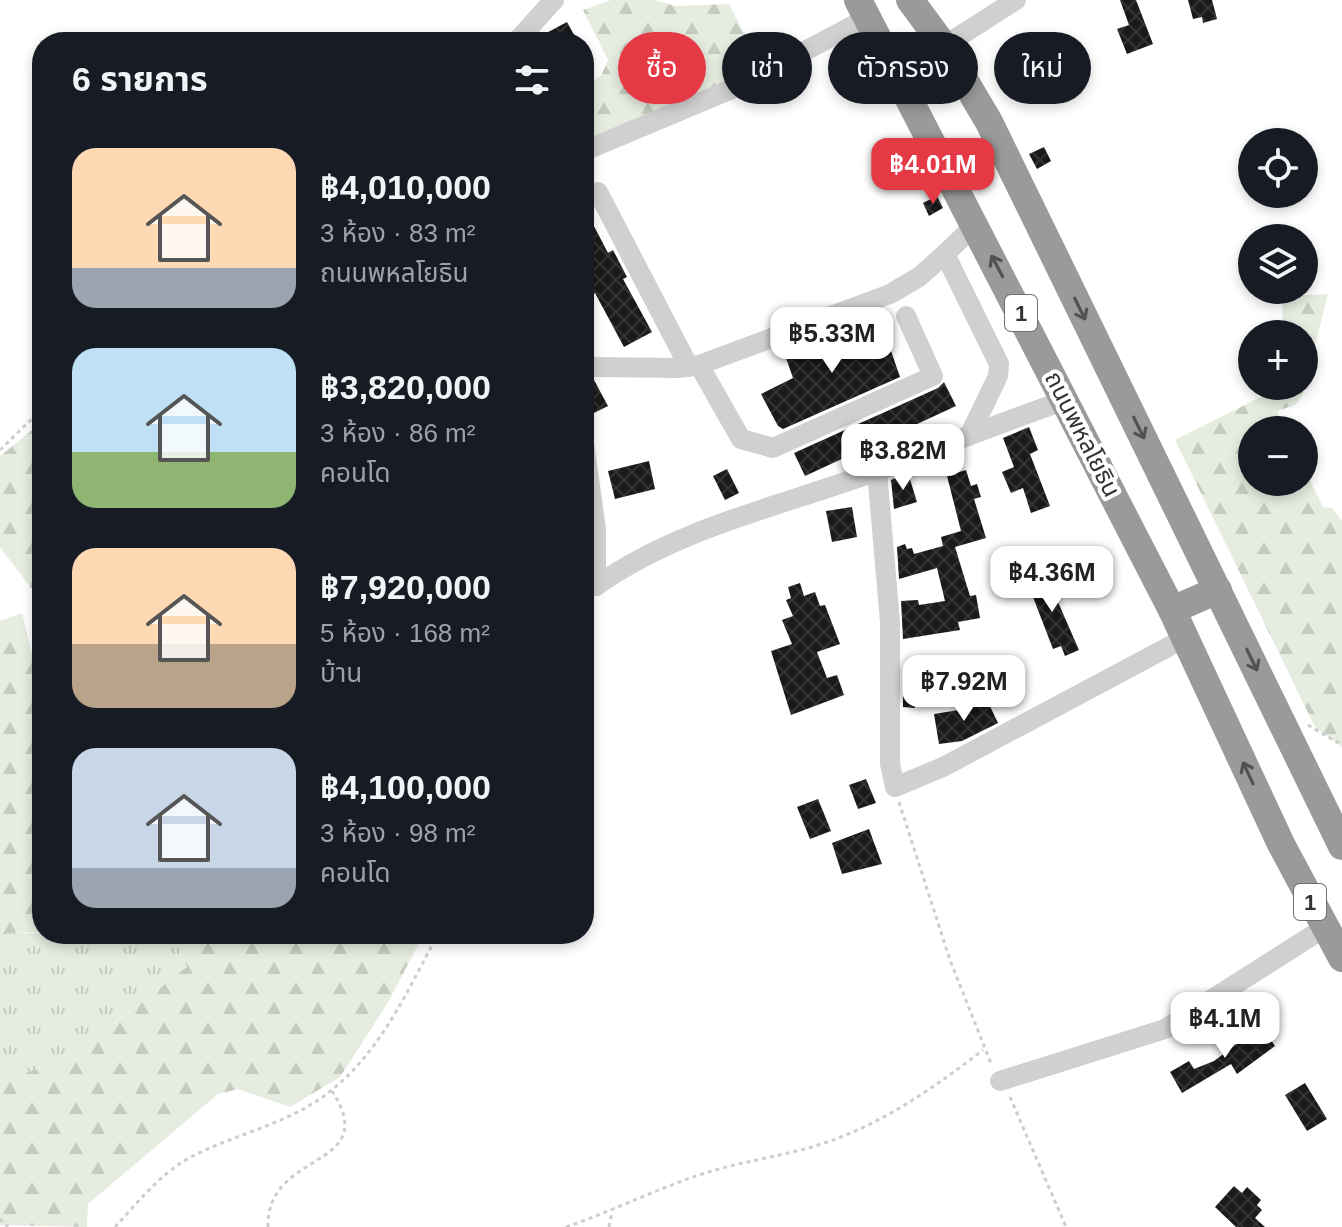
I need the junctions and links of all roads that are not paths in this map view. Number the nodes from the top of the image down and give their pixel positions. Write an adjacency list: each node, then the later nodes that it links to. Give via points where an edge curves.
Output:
1 (554, 0): 5 (street)
2 (910, 0): 6 (highway, 1)
3 (1016, 0): 7 (street)
4 (863, 9): 9 (street, via 739,86); 11 (highway, ถนนพหลโยธิน / 1)
5 (525, 32)
6 (934, 32)
7 (966, 32)
8 (978, 103): 20 (highway, 1, one-way to 20)
9 (594, 147)
10 (598, 192): 14 (street)
11 (975, 225): 12 (street); 16 (highway, ถนนพหลโยธิน / 1, one-way to 11)
12 (945, 254): 14 (street, via 890,294); 17 (street, via 999,364)
13 (906, 316): 14 (street, via 933,376 773,448 741,439)
14 (694, 366): 15 (street)
15 (594, 367)
16 (1066, 400): 17 (street); 21 (highway, ถนนพหลโยธิน / 1)
17 (971, 432): 18 (street)
18 (877, 471): 19 (street, via 744,515 631,561 596,586); 22 (street, via 890,622 890,764 895,787 943,767)
19 (594, 515)
20 (1218, 590): 21 (highway); 23 (highway, 1, one-way to 23)
21 (1172, 610): 22 (highway, ถนนพหลโยธิน / 1)
22 (1185, 638): 24 (highway, ถนนพหลโยธิน / 1, one-way to 22)
23 (1342, 846)
24 (1324, 928): 25 (highway, ถนนพหลโยธิน / 1); 26 (street, via 1165,1029)
25 (1342, 958)
26 (1000, 1081)

